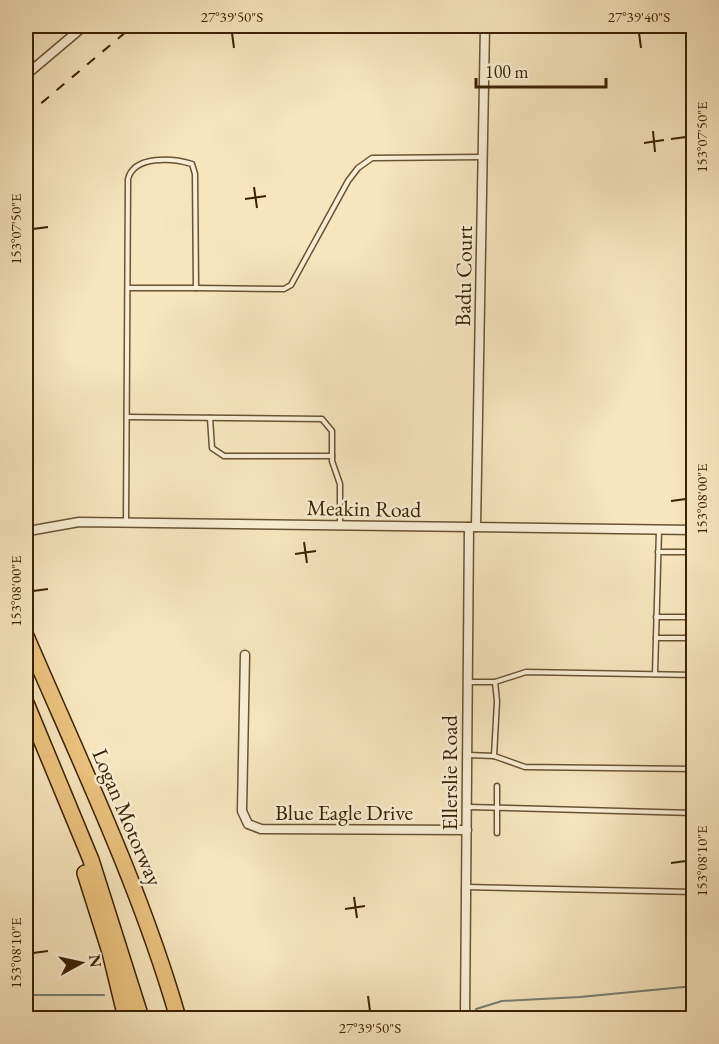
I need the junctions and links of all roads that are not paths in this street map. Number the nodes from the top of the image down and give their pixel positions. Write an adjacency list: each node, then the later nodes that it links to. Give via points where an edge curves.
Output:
1 (84, 26): 3 (street)
2 (485, 26): 4 (street, Badu Court)
3 (26, 75)
4 (483, 157): 6 (lane, via 372,158 348,181 291,285 284,289); 12 (street, Badu Court)
5 (128, 288): 6 (lane); 6 (lane, via 128,179 133,167 144,162 187,163 195,169); 7 (lane)
6 (196, 288)
7 (127, 417): 8 (lane); 10 (lane)
8 (210, 418): 9 (lane, via 212,448 224,456); 9 (lane, via 322,419 332,431)
9 (332, 456): 11 (lane, via 340,484)
10 (126, 522): 11 (street, Meakin Road); 14 (street, Meakin Road, via 79,522)
11 (340, 525): 12 (street, Meakin Road)
12 (473, 527): 13 (street, Meakin Road); 26 (street, Ellerslie Road)
13 (659, 529): 15 (street, Meakin Road); 16 (lane)
14 (34, 530)
15 (693, 530)
16 (658, 552): 17 (lane); 18 (lane)
17 (693, 552)
18 (656, 617): 19 (lane); 21 (lane)
19 (693, 617)
20 (26, 636): 43 (highway, Logan Motorway, via 130,876)
21 (656, 638): 22 (lane); 24 (lane)
22 (693, 638)
23 (245, 655): 37 (street, Blue Eagle Drive, via 242,811 248,824 261,829)
24 (655, 674): 25 (lane); 27 (lane, via 526,672)
25 (693, 675)
26 (468, 682): 27 (lane); 30 (street, Ellerslie Road)
27 (495, 682): 31 (lane)
28 (26, 703): 29 (highway)
29 (47, 753): 41 (highway, via 55,792 102,927); 42 (highway, via 91,860)
30 (467, 755): 31 (lane); 34 (street, Ellerslie Road)
31 (494, 756): 32 (lane, via 525,767)
32 (693, 769)
33 (497, 786): 35 (lane)
34 (467, 807): 35 (lane); 37 (street, Ellerslie Road)
35 (497, 808): 36 (lane); 38 (lane)
36 (693, 813)
37 (467, 830): 39 (street, Ellerslie Road)
38 (497, 833)
39 (466, 887): 40 (lane); 44 (street, Ellerslie Road)
40 (693, 892)
41 (126, 1018)
42 (141, 1018)
43 (178, 1018)
44 (465, 1018)

